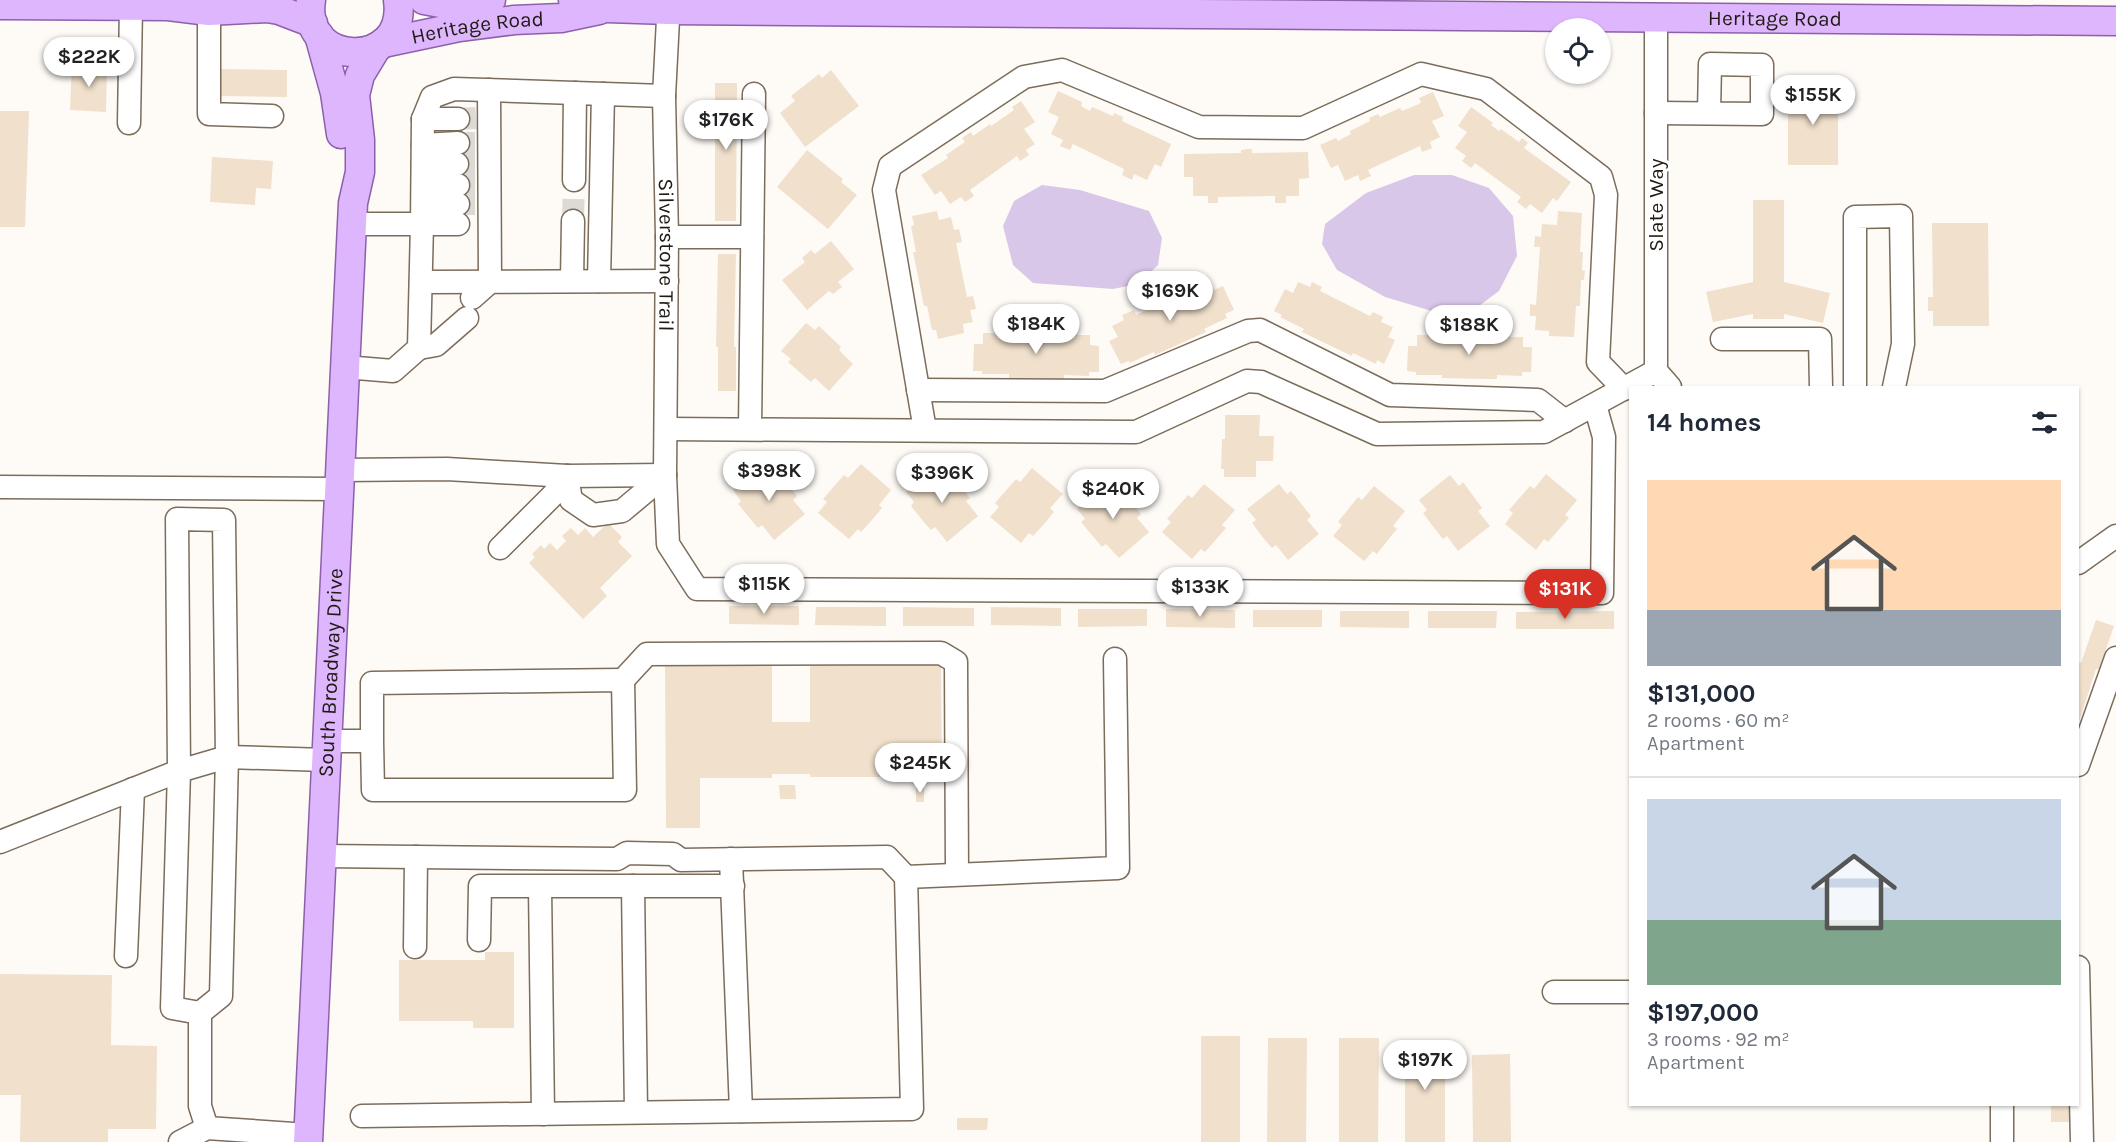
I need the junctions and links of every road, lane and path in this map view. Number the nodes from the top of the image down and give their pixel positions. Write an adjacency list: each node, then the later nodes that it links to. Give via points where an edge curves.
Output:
1 (398, 0): 15 (main road, South Broadway Drive, via 398,21)
2 (424, 0): 3 (main road, Heritage Road, via 451,5)
3 (491, 0)
4 (573, 0): 10 (main road, Heritage Road)
5 (55, 3): 6 (main road); 8 (main road)
6 (0, 5)
7 (669, 5): 10 (main road, Heritage Road); 12 (main road, Heritage Road); 20 (street, Silverstone Trail)
8 (131, 6): 9 (main road); 26 (street)
9 (189, 6): 13 (main road, via 267,8); 23 (street, via 209,114)
10 (607, 8): 15 (main road, Heritage Road, via 561,18 459,27)
11 (1998, 10): 12 (main road, Heritage Road); 14 (main road, Heritage Road)
12 (1656, 17): 21 (street, Slate Way)
13 (315, 19): 15 (main road, Heritage Road, via 333,47 345,52 358,53); 30 (main road, South Broadway Drive, via 337,106 342,173)
14 (2116, 21)
15 (380, 45): 30 (main road, South Broadway Drive, via 360,75 355,95 360,172)
16 (489, 90): 17 (street); 24 (street); 25 (street, via 454,89 432,97)
17 (575, 93): 18 (street); 27 (street)
18 (603, 94): 20 (street); 35 (street)
19 (754, 94): 33 (street)
20 (664, 96): 32 (street, Silverstone Trail)
21 (1656, 113): 22 (street); 42 (street, Slate Way)
22 (1709, 113)
23 (273, 116)
24 (474, 118): 25 (street); 28 (street)
25 (423, 119): 29 (street)
26 (129, 123)
27 (574, 180)
28 (474, 184): 29 (street); 29 (street); 29 (street); 38 (street)
29 (423, 185): 30 (street); 37 (street)
30 (353, 214): 41 (main road, South Broadway Drive)
31 (573, 221): 34 (street)
32 (667, 237): 33 (street); 36 (street, Silverstone Trail)
33 (752, 237): 53 (street)
34 (572, 281): 35 (street); 38 (street)
35 (599, 281): 36 (street)
36 (667, 281): 52 (street, Silverstone Trail)
37 (421, 282): 38 (street); 40 (street)
38 (490, 282): 40 (street, via 436,345)
39 (1722, 339): 44 (street, via 1821,339)
40 (419, 348): 41 (street, via 393,371)
41 (345, 368): 57 (main road, South Broadway Drive)
42 (1663, 379): 43 (street)
43 (1636, 386)
44 (1821, 386)
45 (1855, 386): 46 (street, via 1855,217 1901,216 1903,344)
46 (1894, 386)
47 (1629, 388): 48 (street)
48 (1624, 389): 49 (street, via 1598,362 1606,195 1601,177 1486,89 1421,74 1304,128 1199,127 1062,70 1024,77 890,166 884,190); 50 (street)
49 (918, 390): 51 (street, via 1105,391 1248,331 1260,330 1390,395 1538,400); 54 (street)
50 (1594, 405): 51 (street); 55 (street, Silverstone Trail, via 1604,437 1602,593 697,589 668,544)
51 (1565, 421): 54 (street, via 1544,432 1377,434 1261,382 1247,381 1136,432)
52 (666, 429): 53 (street); 55 (street, Silverstone Trail)
53 (750, 429): 54 (street)
54 (925, 430)
55 (665, 475): 56 (street); 56 (street, via 622,511 593,515 571,500)
56 (567, 476): 57 (street, via 447,470); 60 (street)
57 (340, 480): 58 (street); 66 (main road, South Broadway Drive)
58 (0, 487)
59 (2116, 536): 61 (street)
60 (500, 548)
61 (2079, 560)
62 (2116, 658): 68 (street)
63 (1115, 659): 75 (street, via 1118,868)
64 (623, 680): 65 (street, via 372,683); 65 (street, via 626,790 373,790); 75 (street, via 647,654 941,653 956,662)
65 (372, 741): 66 (street)
66 (327, 750): 67 (street); 72 (main road, South Broadway Drive)
67 (226, 757): 69 (street); 69 (street, via 224,520 177,519); 86 (street, via 221,996)
68 (2079, 762)
69 (178, 771): 70 (street); 86 (street, via 172,1008)
70 (133, 789): 71 (street); 82 (street)
71 (0, 842)
72 (322, 856): 73 (street); 93 (main road, South Broadway Drive)
73 (416, 857): 74 (street, via 617,859 627,866); 81 (street)
74 (731, 860): 76 (street, via 887,857); 79 (street)
75 (957, 874): 76 (street)
76 (906, 877): 88 (street, via 912,1109)
77 (540, 886): 78 (street); 80 (street, via 480,886); 90 (street)
78 (633, 886): 79 (street); 89 (street)
79 (733, 886): 88 (street)
80 (479, 940)
81 (415, 947)
82 (126, 956)
83 (1554, 992): 84 (street)
84 (1629, 992)
85 (2079, 1012): 96 (street)
86 (200, 1013): 92 (street, via 200,1106)
87 (2002, 1106): 95 (street)
88 (741, 1111): 89 (street)
89 (636, 1113): 90 (street)
90 (543, 1114): 91 (street)
91 (362, 1116)
92 (207, 1128): 93 (street); 94 (street)
93 (308, 1138)
94 (180, 1142)
95 (2002, 1142)
96 (2082, 1142)

